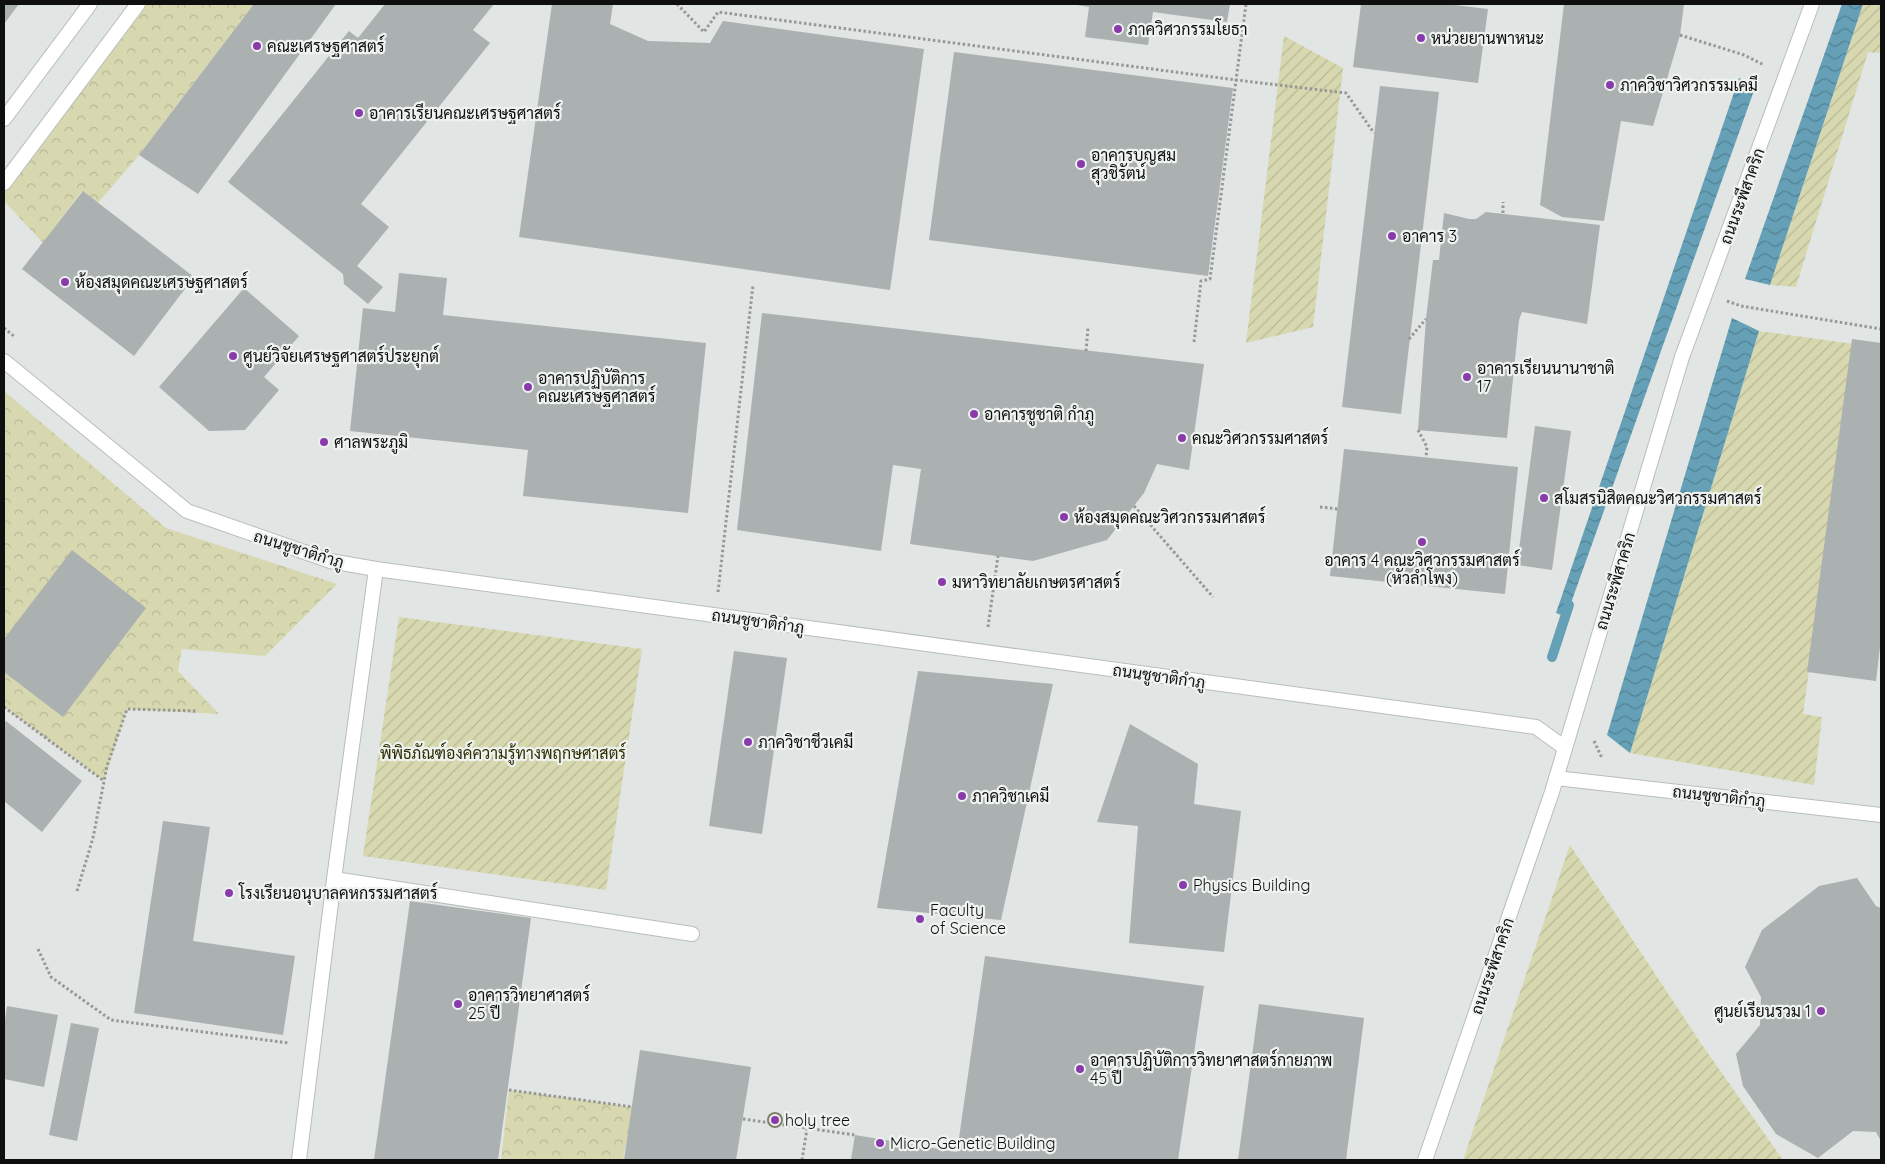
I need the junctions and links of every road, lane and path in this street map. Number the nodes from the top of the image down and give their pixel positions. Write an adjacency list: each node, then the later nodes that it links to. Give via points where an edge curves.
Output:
1 (90, 4): 9 (lane)
2 (138, 4): 11 (lane)
3 (677, 4): 8 (path, via 704,32 718,12)
4 (1246, 4): 8 (path)
5 (1812, 4): 7 (lane, ถนนระพีสาคริก)
6 (1680, 35): 7 (path, via 1744,55)
7 (1786, 77): 37 (lane, ถนนระพีสาคริก, via 1682,357)
8 (1236, 80): 10 (path, via 1346,92); 22 (path, via 1210,279 1201,282)
9 (4, 118)
10 (1374, 133)
11 (4, 184)
12 (1503, 202): 13 (path)
13 (1503, 213)
14 (753, 285): 32 (path)
15 (1741, 306): 19 (path)
16 (1426, 318): 20 (path)
17 (4, 328): 21 (path)
18 (1088, 328): 23 (path)
19 (1881, 329)
20 (1410, 339)
21 (19, 341)
22 (1194, 342)
23 (1086, 350)
24 (4, 361): 31 (lane, ถนนชูชาติกำภู, via 187,511 330,561)
25 (1418, 430): 26 (path, via 1427,447)
26 (1426, 457)
27 (1134, 506): 33 (path)
28 (1320, 507): 29 (path)
29 (1338, 509)
30 (998, 556): 34 (path)
31 (376, 569): 37 (lane, ถนนชูชาติกำภู, via 1536,727); 41 (lane)
32 (718, 593)
33 (1213, 597)
34 (988, 629)
35 (4, 707): 39 (path)
36 (196, 711): 39 (path, via 127,709)
37 (1564, 748): 38 (lane, ถนนระพีสาคริก)
38 (1556, 778): 40 (lane, ถนนชูชาติกำภู); 53 (lane, ถนนระพีสาคริก)
39 (104, 781): 42 (path, via 93,838)
40 (1881, 815)
41 (334, 879): 43 (lane); 45 (lane)
42 (77, 892)
43 (692, 934)
44 (38, 949): 45 (path, via 51,978 111,1020)
45 (314, 1046): 51 (lane)
46 (509, 1090): 47 (path)
47 (633, 1106)
48 (743, 1119): 49 (path)
49 (807, 1128): 50 (path); 52 (path)
50 (855, 1135)
51 (299, 1160)
52 (802, 1160)
53 (1425, 1160)

